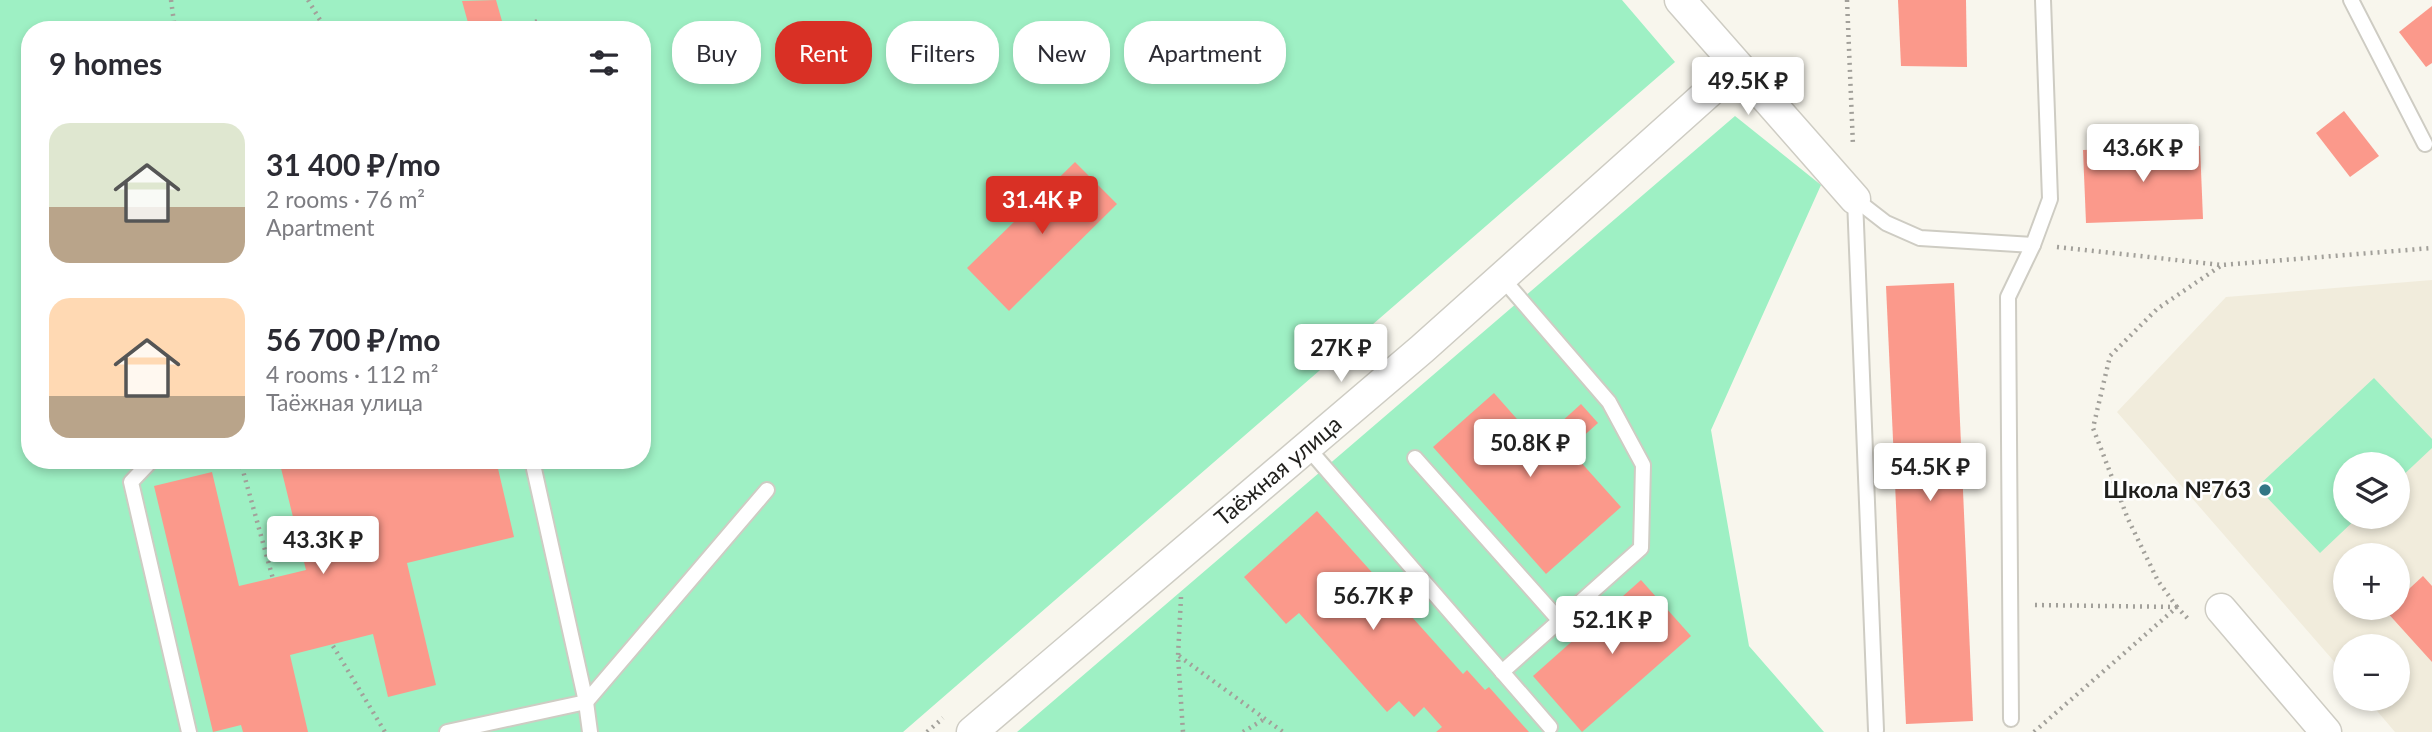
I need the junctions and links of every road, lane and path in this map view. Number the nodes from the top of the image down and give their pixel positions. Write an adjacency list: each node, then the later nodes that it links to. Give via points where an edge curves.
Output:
1 (172, 0): 7 (path)
2 (309, 0): 8 (path)
3 (1680, 0): 9 (street)
4 (1847, 0): 11 (path)
5 (2043, 0): 12 (lane, via 2050,199)
6 (2351, 0): 10 (lane)
7 (174, 21)
8 (321, 21)
9 (1737, 67): 11 (street); 15 (street, Таёжная улица)
10 (2426, 144)
11 (1855, 199): 12 (lane, via 1886,223 1920,237); 37 (lane)
12 (2033, 245): 14 (path); 24 (lane, via 2007,297)
13 (2432, 248): 14 (path)
14 (2222, 265): 25 (path, via 2157,309 2110,356 2093,428 2128,519 2158,581)
15 (1502, 278): 16 (street, Таёжная улица); 27 (lane, via 1609,402 1643,465 1641,548)
16 (1307, 447): 31 (lane); 43 (street, Таёжная улица)
17 (1415, 458): 27 (lane)
18 (143, 469): 38 (lane, via 131,482)
19 (243, 469): 22 (path)
20 (534, 469): 32 (lane)
21 (767, 489): 32 (lane)
22 (274, 579)
23 (1181, 586): 30 (path)
24 (2010, 604): 25 (path); 35 (lane)
25 (2178, 607): 28 (path); 47 (path)
26 (2221, 608): 48 (street)
27 (1560, 621): 31 (lane)
28 (2195, 628)
29 (333, 646): 39 (path)
30 (1178, 656): 34 (path); 44 (path)
31 (1503, 672): 36 (lane)
32 (586, 702): 40 (lane); 41 (lane)
33 (948, 714): 42 (path)
34 (1266, 718): 45 (path); 46 (path)
35 (2011, 719)
36 (1550, 727)
37 (1877, 730)
38 (189, 732)
39 (385, 732)
40 (447, 732)
41 (590, 732)
42 (927, 732)
43 (972, 732)
44 (1183, 732)
45 (1244, 732)
46 (1283, 732)
47 (2034, 732)
48 (2326, 732)

